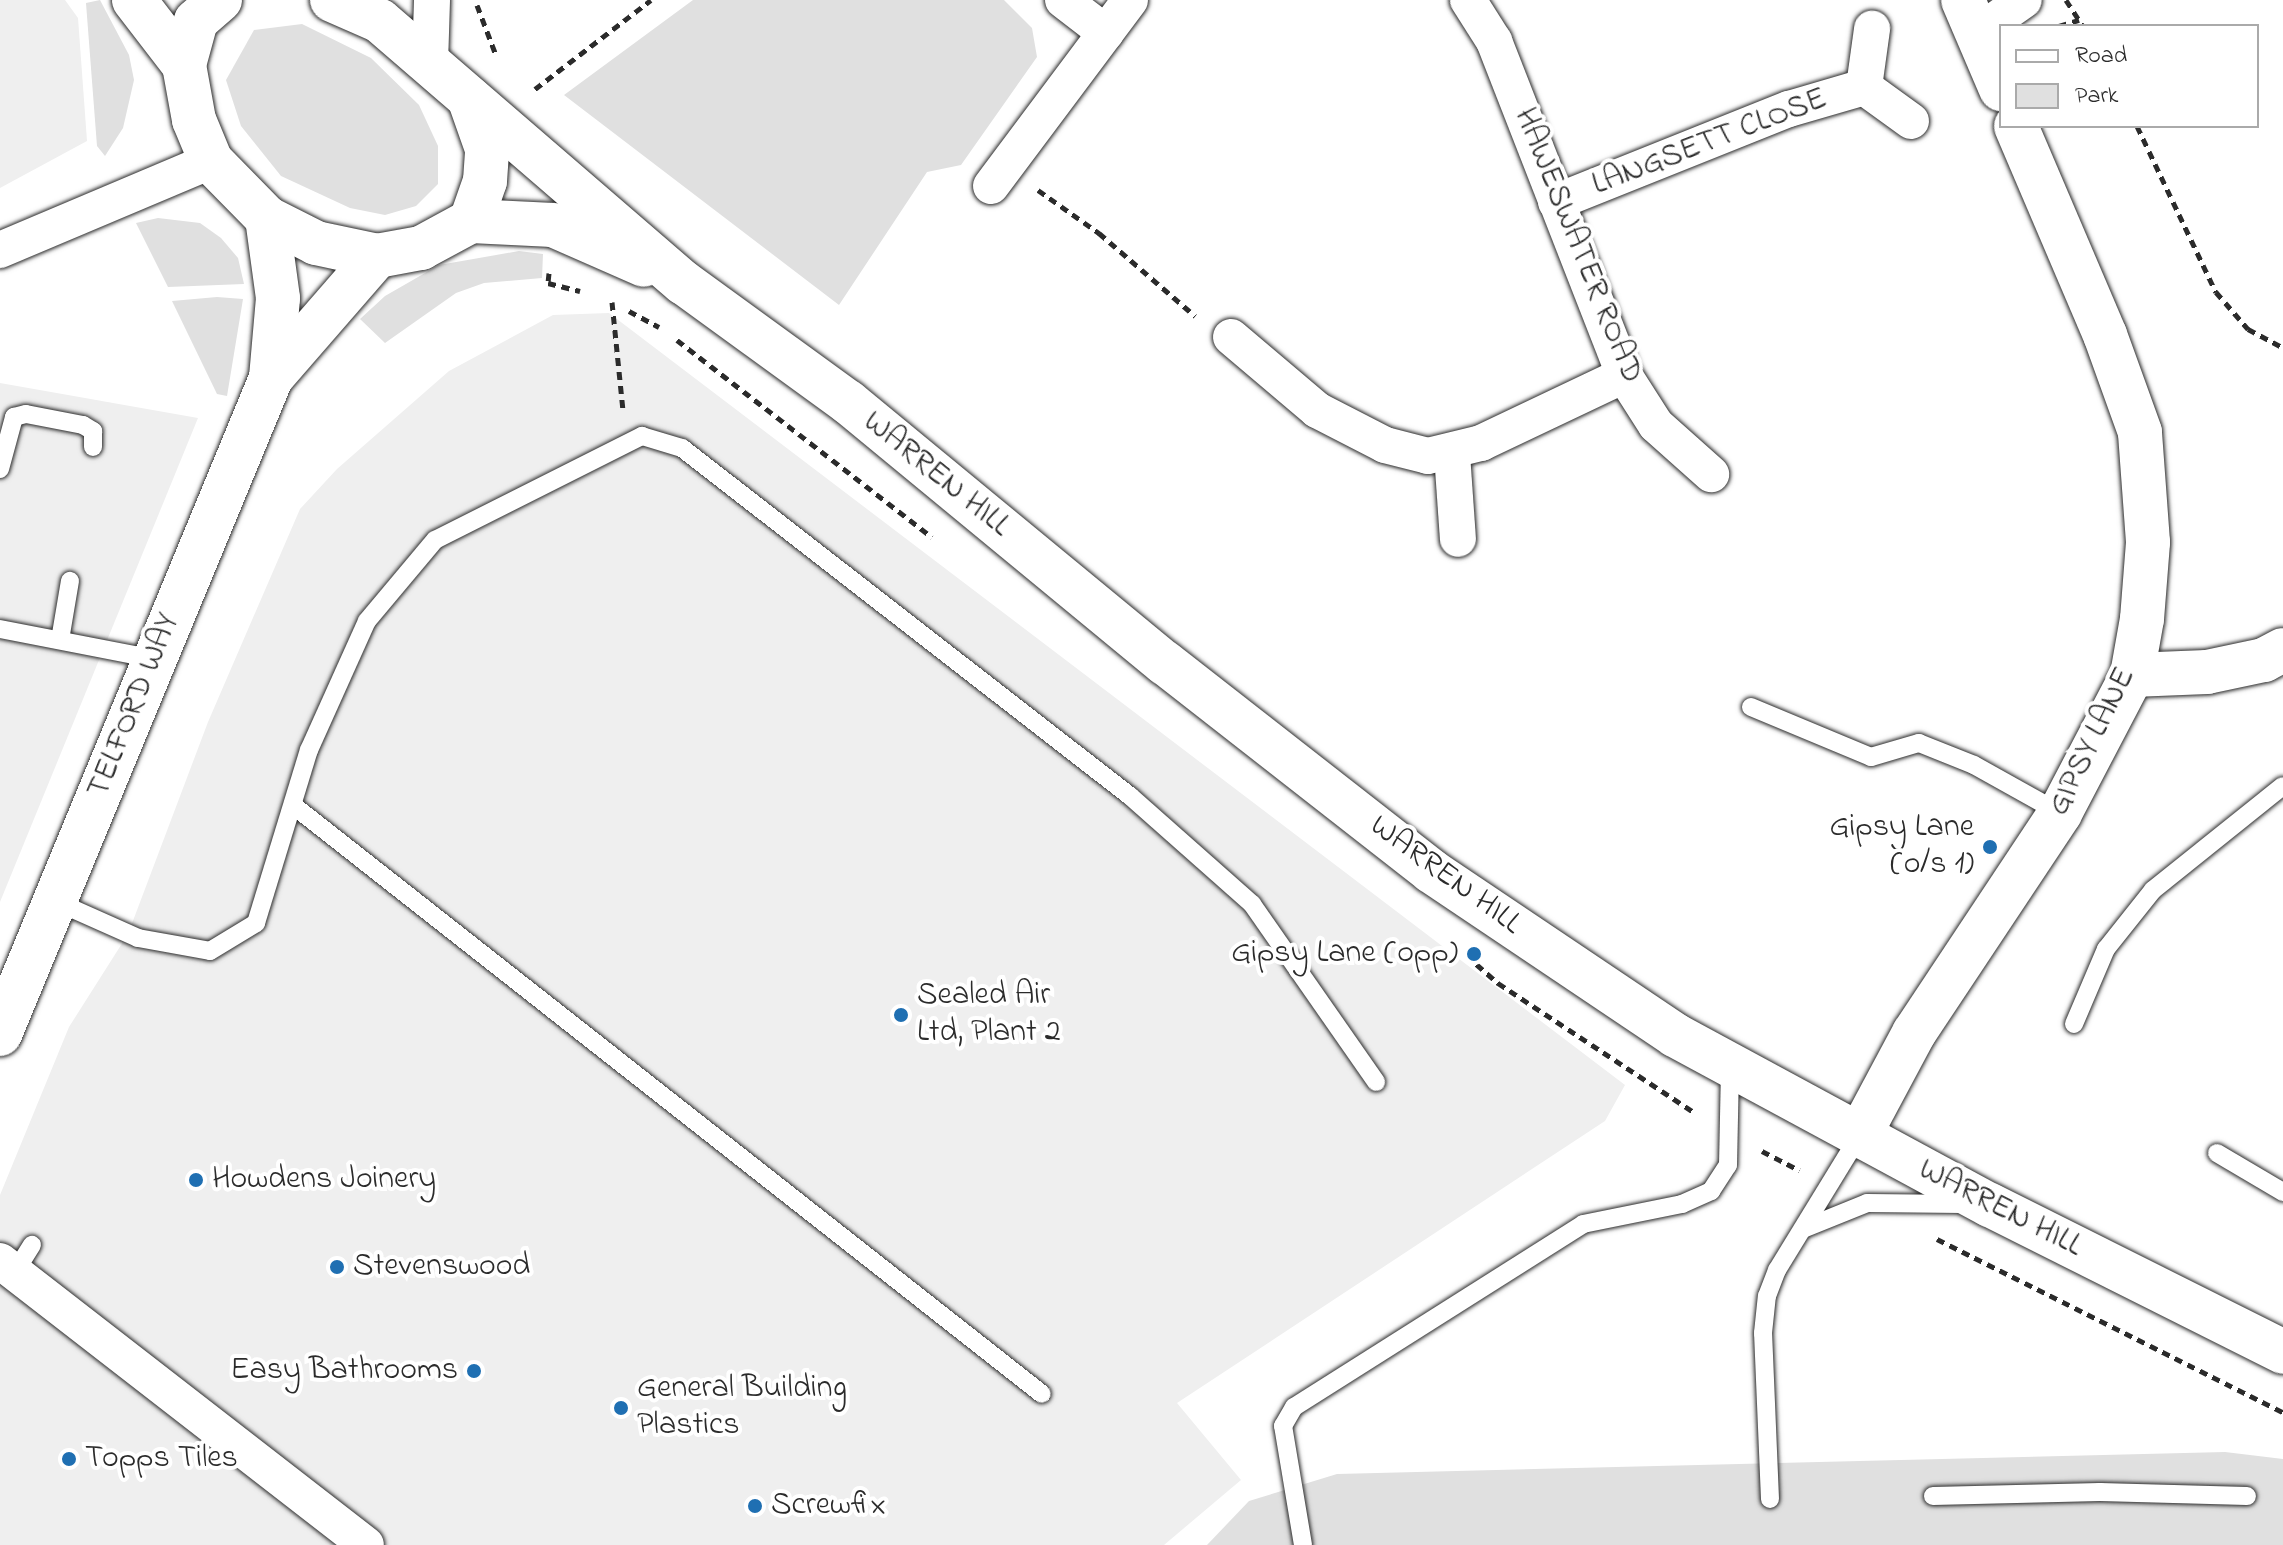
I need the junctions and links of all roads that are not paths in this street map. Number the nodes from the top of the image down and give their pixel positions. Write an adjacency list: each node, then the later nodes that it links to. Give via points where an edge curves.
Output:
1 (134, 0): 13 (main road)
2 (220, 0): 13 (main road, via 196,21)
3 (332, 0): 12 (main road, WARREN HILL, via 380,21)
4 (432, 0): 12 (street)
5 (1063, 0): 11 (street)
6 (1130, 0): 11 (street)
7 (1468, 0): 21 (street, HAWESWATER ROAD, via 1494,41)
8 (2024, 0): 9 (street)
9 (1970, 17): 14 (main road)
10 (1872, 29): 15 (street, LANGSETT CLOSE)
11 (1106, 33): 20 (street)
12 (430, 64): 16 (main road, WARREN HILL)
13 (184, 65): 19 (main road, via 194,120)
14 (1999, 84)
15 (1864, 87): 17 (street, LANGSETT CLOSE); 21 (street, LANGSETT CLOSE, via 1789,109)
16 (469, 98): 23 (main road, via 487,149 485,181); 26 (main road, WARREN HILL)
17 (1911, 121)
18 (2017, 128): 40 (main road, GIPSY LANE, via 2140,432 2148,542)
19 (211, 161): 22 (main road); 24 (street)
20 (998, 176)
21 (1556, 202): 28 (street, HAWESWATER ROAD)
22 (267, 218): 25 (main road, via 316,243); 29 (main road, TELFORD WAY, via 278,298)
23 (471, 221): 25 (main road, via 421,248); 26 (main road, WARREN HILL, via 553,225)
24 (0, 250)
25 (377, 256): 29 (main road, TELFORD WAY)
26 (684, 283): 48 (main road, WARREN HILL, via 848,402 1165,663 1431,871 1675,1035)
27 (1231, 337): 31 (street, via 1317,410 1385,445 1428,456)
28 (1624, 375): 31 (street); 33 (street, HAWESWATER ROAD, via 1656,425)
29 (271, 378): 39 (main road, TELFORD WAY)
30 (93, 447): 32 (lane, via 93,431 83,425 26,414 14,417)
31 (1452, 454): 34 (street)
32 (0, 469)
33 (1711, 474)
34 (1458, 539)
35 (70, 581): 37 (lane)
36 (0, 629): 37 (lane)
37 (60, 640): 39 (lane)
38 (2283, 650): 40 (main road, via 2264,660 2207,672)
39 (154, 659): 45 (main road, TELFORD WAY)
40 (2132, 675): 44 (main road, GIPSY LANE)
41 (1751, 707): 44 (lane, via 1871,757 1919,743 1974,765)
42 (2283, 786): 46 (lane, via 2153,890 2106,949)
43 (294, 806): 45 (lane, via 256,923 210,951 138,938); 49 (lane, via 309,750 367,621 435,540 642,436 682,448 1130,796 1252,904); 57 (lane)
44 (2060, 813): 50 (main road, GIPSY LANE, via 1914,1033)
45 (55, 901): 47 (main road, TELFORD WAY)
46 (2074, 1024)
47 (0, 1034)
48 (1730, 1066): 50 (main road, WARREN HILL); 62 (lane, via 1731,1151 1711,1191 1682,1204 1583,1224 1294,1407 1283,1426)
49 (1376, 1082)
50 (1859, 1136): 53 (main road, WARREN HILL); 54 (lane)
51 (2217, 1153): 52 (lane)
52 (2283, 1192)
53 (1990, 1205): 54 (lane, via 1867,1203); 56 (main road, WARREN HILL)
54 (1803, 1229): 60 (lane, via 1777,1270 1764,1321)
55 (16, 1260): 61 (street)
56 (2283, 1352)
57 (1042, 1394)
58 (1933, 1496): 59 (lane)
59 (2247, 1496)
60 (1770, 1499)
61 (366, 1545)
62 (1303, 1545)

